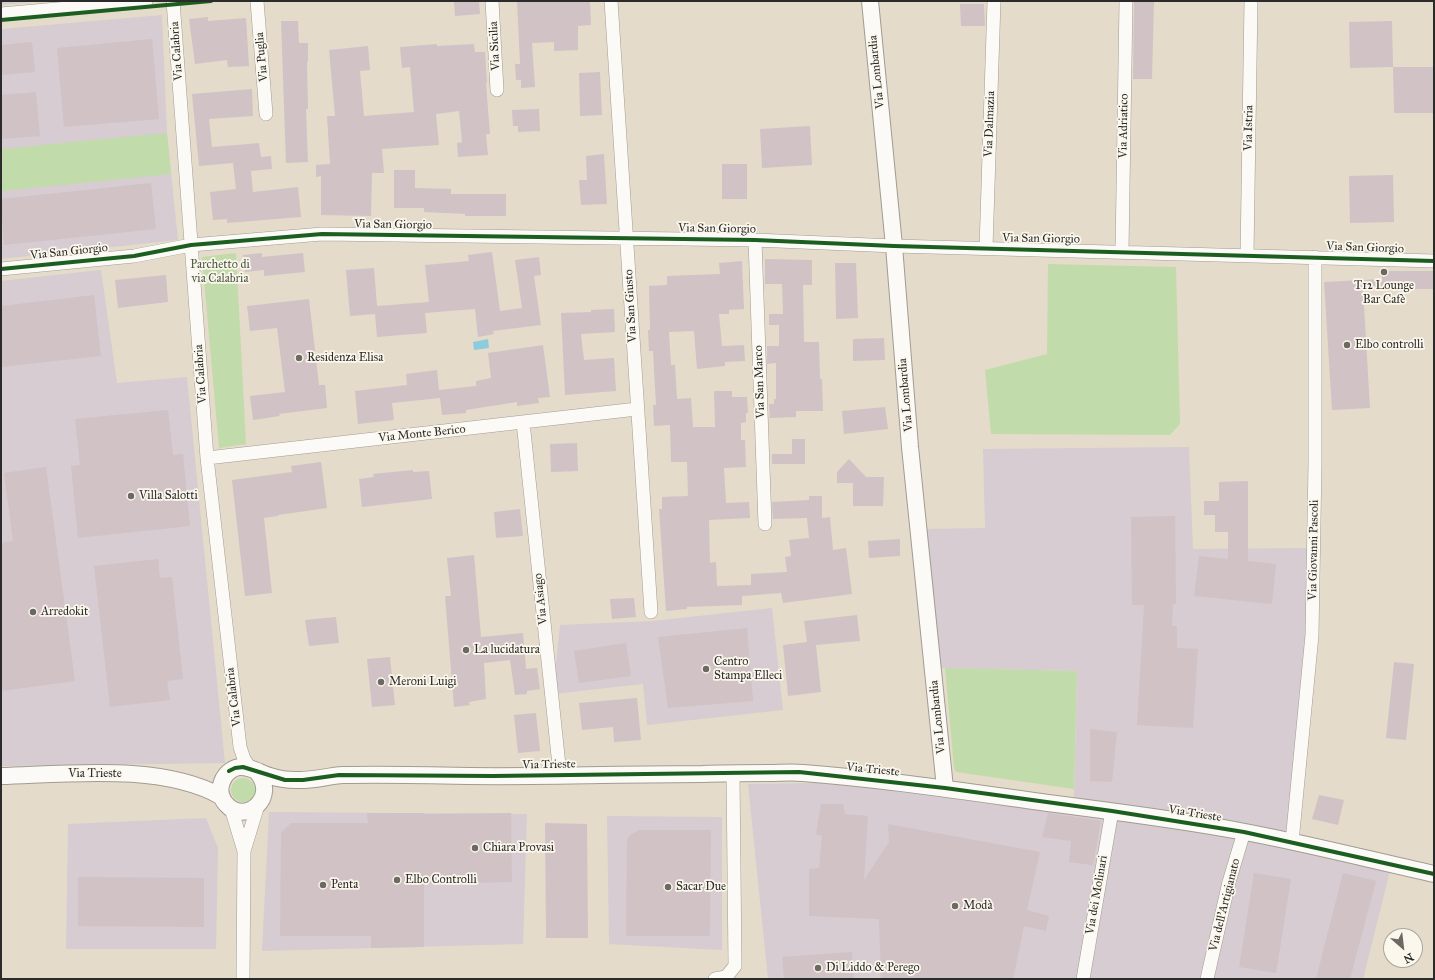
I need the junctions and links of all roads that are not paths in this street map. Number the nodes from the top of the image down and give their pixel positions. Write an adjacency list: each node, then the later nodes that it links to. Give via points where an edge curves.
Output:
1 (146, 1): 10 (street)
2 (173, 1): 15 (street, Via Calabria)
3 (257, 1): 12 (street, Via Puglia)
4 (492, 1): 11 (street, Via Sicilia)
5 (611, 1): 13 (street, Via San Giusto)
6 (870, 1): 16 (street, Via Lombardia)
7 (994, 1): 17 (street, Via Dalmazia)
8 (1126, 1): 18 (street, Via Adriatico)
9 (1251, 1): 19 (street, Via Istria)
10 (1, 14)
11 (497, 90)
12 (266, 114)
13 (627, 237): 14 (street, Via San Giorgio); 15 (street, Via San Giorgio, via 322,234); 23 (street, Via San Giusto)
14 (755, 240): 16 (street, Via San Giorgio); 26 (street, Via San Marco)
15 (191, 245): 22 (street, Via San Giorgio, via 134,256); 25 (street, Via Calabria)
16 (894, 246): 17 (street, Via San Giorgio); 36 (street, Via Lombardia, via 910,447)
17 (986, 248): 18 (street, Via San Giorgio)
18 (1122, 251): 19 (street, Via San Giorgio)
19 (1247, 255): 20 (street, Via San Giorgio)
20 (1315, 257): 21 (street, Via San Giorgio); 41 (street, Via Giovanni Pascoli, via 1312,636)
21 (1434, 261)
22 (1, 269)
23 (637, 410): 24 (street, Via Monte Berico); 27 (street, Via San Giusto)
24 (523, 422): 25 (street, Via Monte Berico); 32 (street, Via Asiago)
25 (207, 458): 28 (street, Via Calabria)
26 (764, 524)
27 (651, 612)
28 (240, 747): 29 (street, via 244,759); 31 (street, via 237,758)
29 (254, 770): 31 (street, via 243,767); 34 (street, via 285,780); 37 (street, via 262,777 264,785 265,792)
30 (733, 773): 32 (street, Via Trieste); 36 (street, Via Trieste, via 799,772); 45 (street, via 735,966 726,977)
31 (226, 774): 35 (street); 38 (street, via 220,791)
32 (560, 775): 34 (street, Via Trieste, via 339,775)
33 (1, 776): 35 (street, Via Trieste, via 93,773 156,776)
34 (303, 780): 37 (street)
35 (189, 783): 38 (street, via 210,791)
36 (945, 788): 39 (street, Via Trieste)
37 (260, 802): 38 (street, via 245,811 238,811); 42 (street)
38 (227, 803): 42 (street)
39 (1112, 811): 40 (street, Via Trieste); 46 (street, Via dei Molinari)
40 (1244, 832): 41 (street, Via Trieste); 47 (street, Via dell'Artigianato, via 1229,882)
41 (1292, 842): 43 (street, Via Trieste)
42 (244, 851): 44 (street)
43 (1434, 874)
44 (243, 979)
45 (715, 979)
46 (1083, 979)
47 (1207, 979)

